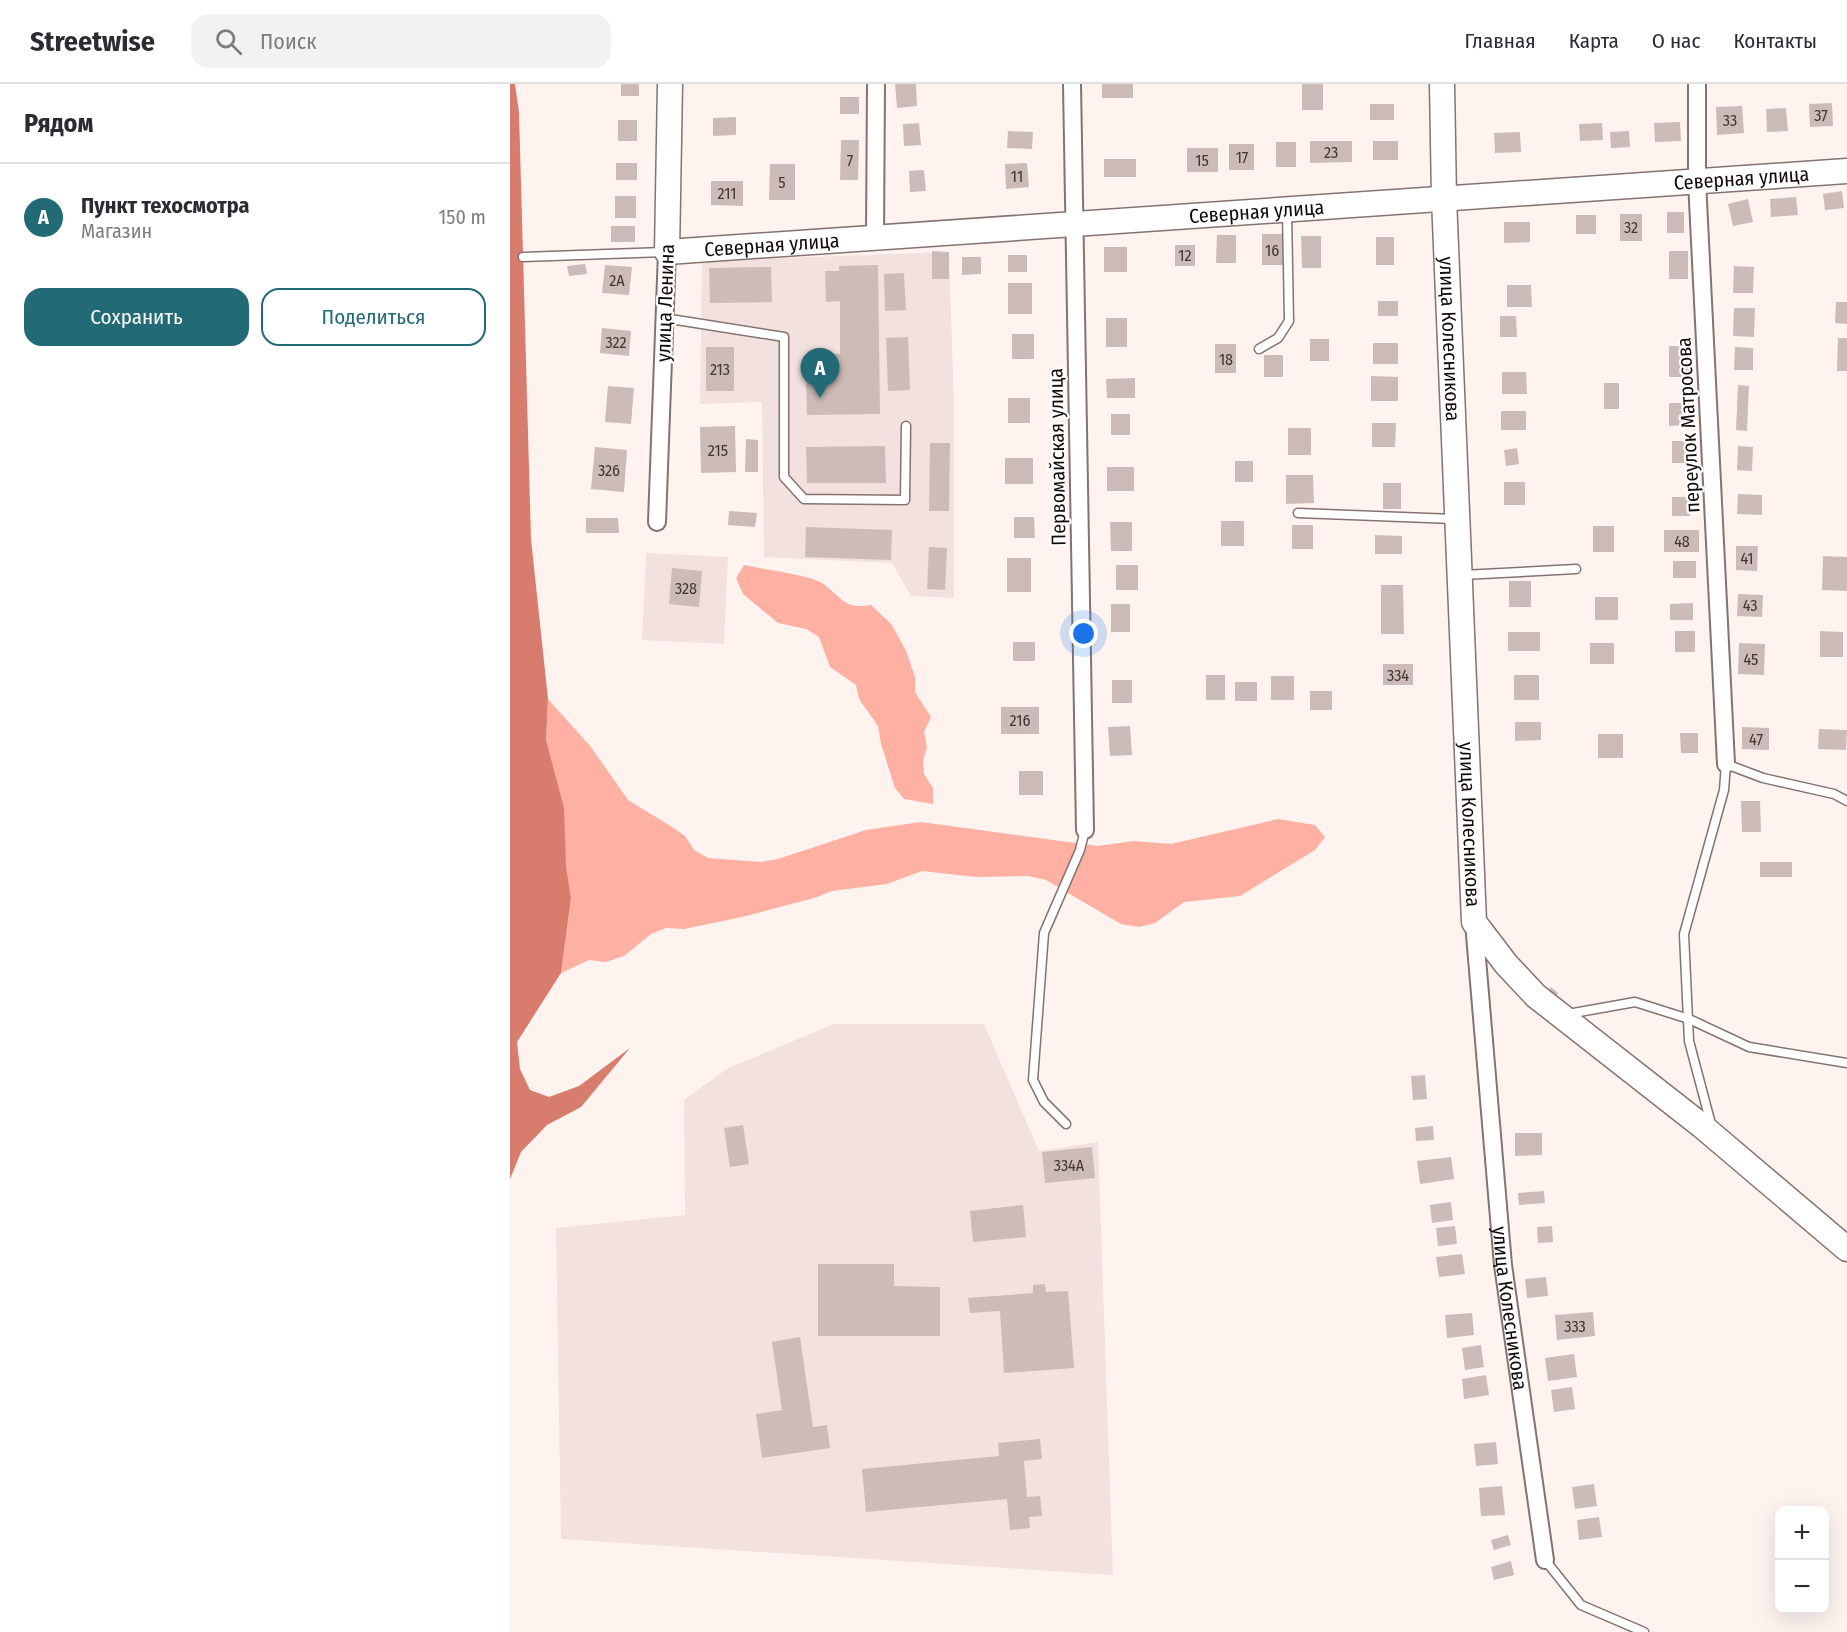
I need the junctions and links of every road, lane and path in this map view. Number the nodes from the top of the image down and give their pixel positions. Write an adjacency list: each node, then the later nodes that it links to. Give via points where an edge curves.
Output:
1 (670, 84): 12 (street, улица Ленина)
2 (876, 84): 11 (street)
3 (1072, 84): 10 (street, Первомайская улица)
4 (1442, 84): 8 (street, улица Колесникова)
5 (1697, 84): 7 (street, переулок Матросова)
6 (1847, 171): 7 (street, Северная улица)
7 (1697, 181): 8 (street, Северная улица); 22 (street, переулок Матросова)
8 (1444, 198): 9 (street, Северная улица); 18 (street, улица Колесникова)
9 (1287, 209): 10 (street, Северная улица); 15 (lane, via 1288,321 1278,338)
10 (1074, 223): 11 (street, Северная улица); 24 (street, Первомайская улица)
11 (875, 237): 12 (street, Северная улица)
12 (666, 252): 13 (lane); 14 (street, улица Ленина)
13 (523, 257)
14 (664, 318): 16 (lane, via 784,337 784,477 804,500 905,500); 19 (street, улица Ленина)
15 (1259, 349)
16 (906, 426)
17 (1298, 513): 18 (lane)
18 (1457, 519): 21 (street, улица Колесникова)
19 (657, 522)
20 (1576, 569): 21 (lane)
21 (1459, 575): 25 (street, улица Колесникова)
22 (1726, 764): 23 (lane); 27 (lane, via 1724,790 1684,934)
23 (1847, 801)
24 (1085, 830): 29 (lane, via 1044,933 1033,1080 1044,1102)
25 (1474, 922): 26 (street, via 1506,964); 32 (street, улица Колесникова, via 1503,1265)
26 (1560, 1015): 27 (lane, via 1635,1002); 30 (street)
27 (1689, 1019): 28 (lane, via 1749,1047); 30 (lane, via 1689,1041)
28 (1847, 1064)
29 (1066, 1124)
30 (1714, 1136): 31 (street)
31 (1847, 1249)
32 (1545, 1560): 33 (lane, via 1581,1605)
33 (1644, 1632)

